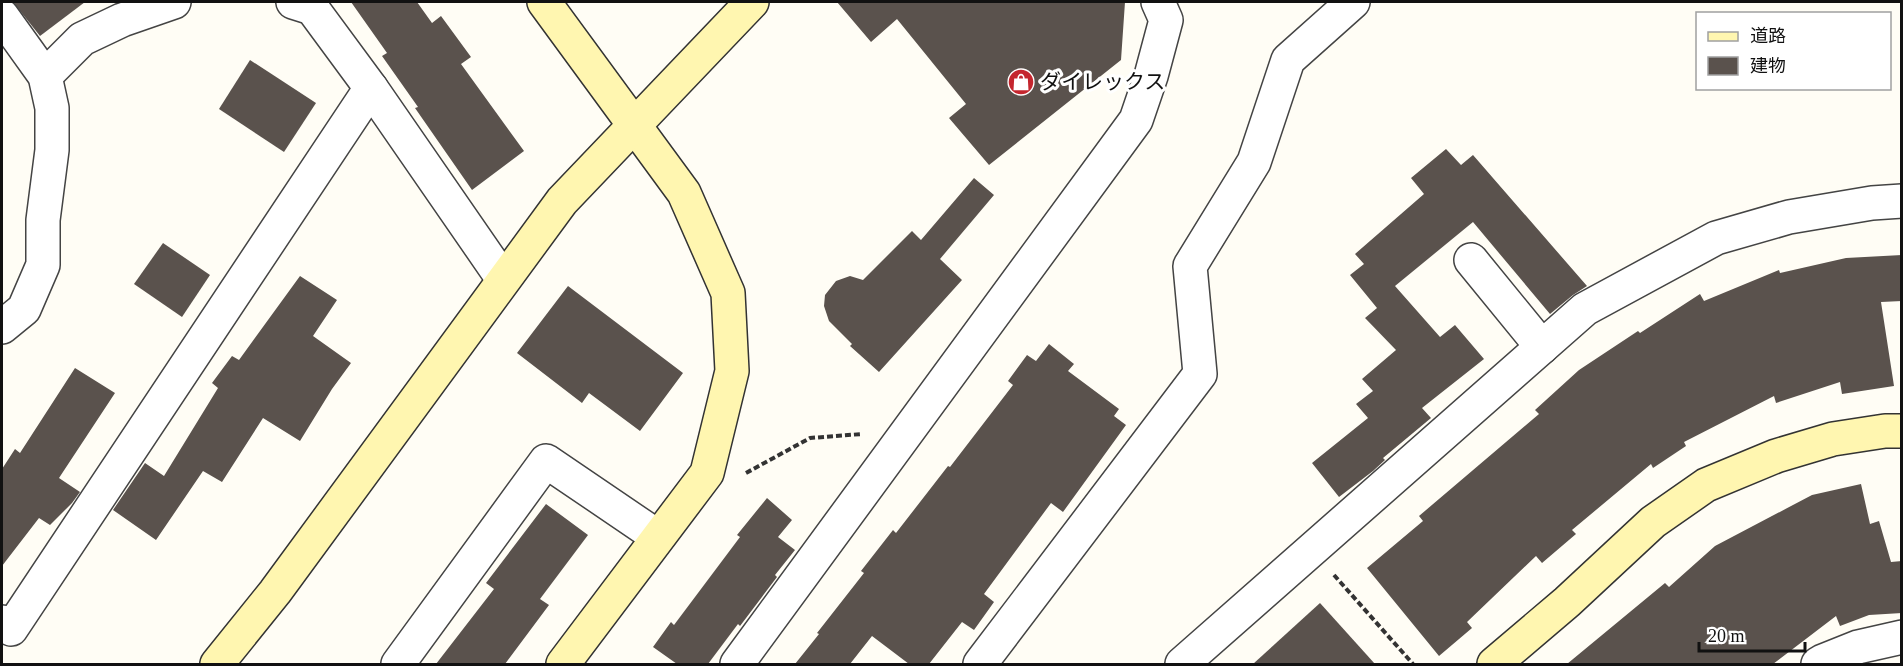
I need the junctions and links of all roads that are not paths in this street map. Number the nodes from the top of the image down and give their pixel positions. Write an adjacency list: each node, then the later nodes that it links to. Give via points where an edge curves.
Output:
1 (174, 2): 8 (street, via 82,39)
2 (293, 2): 9 (street, via 312,8)
3 (544, 2): 10 (street)
4 (752, 2): 10 (street)
5 (1158, 2): 23 (street, via 1166,20 1136,120)
6 (1353, 2): 24 (street, via 1287,60 1254,162 1190,266 1200,374)
7 (2, 16): 8 (street)
8 (45, 76): 14 (street, via 52,108 52,150 43,220 43,265 24,309)
9 (371, 88): 13 (street); 18 (street, via 11,629)
10 (633, 124): 13 (street, via 562,201); 17 (street, via 684,193 728,293 732,370 707,473)
11 (1902, 201): 15 (street, via 1789,217 1716,237 1586,309)
12 (1471, 260): 15 (street)
13 (503, 279): 20 (street, via 275,592)
14 (2, 327)
15 (1542, 347): 25 (street)
16 (1902, 431): 26 (street, via 1833,439 1776,456 1706,485 1653,522)
17 (658, 537): 21 (street, via 546,460); 22 (street)
18 (2, 622)
19 (1902, 637): 27 (street, via 1858,647)
20 (217, 664)
21 (398, 664)
22 (563, 664)
23 (737, 664)
24 (980, 664)
25 (1182, 664)
26 (1494, 664)
27 (1818, 664)

